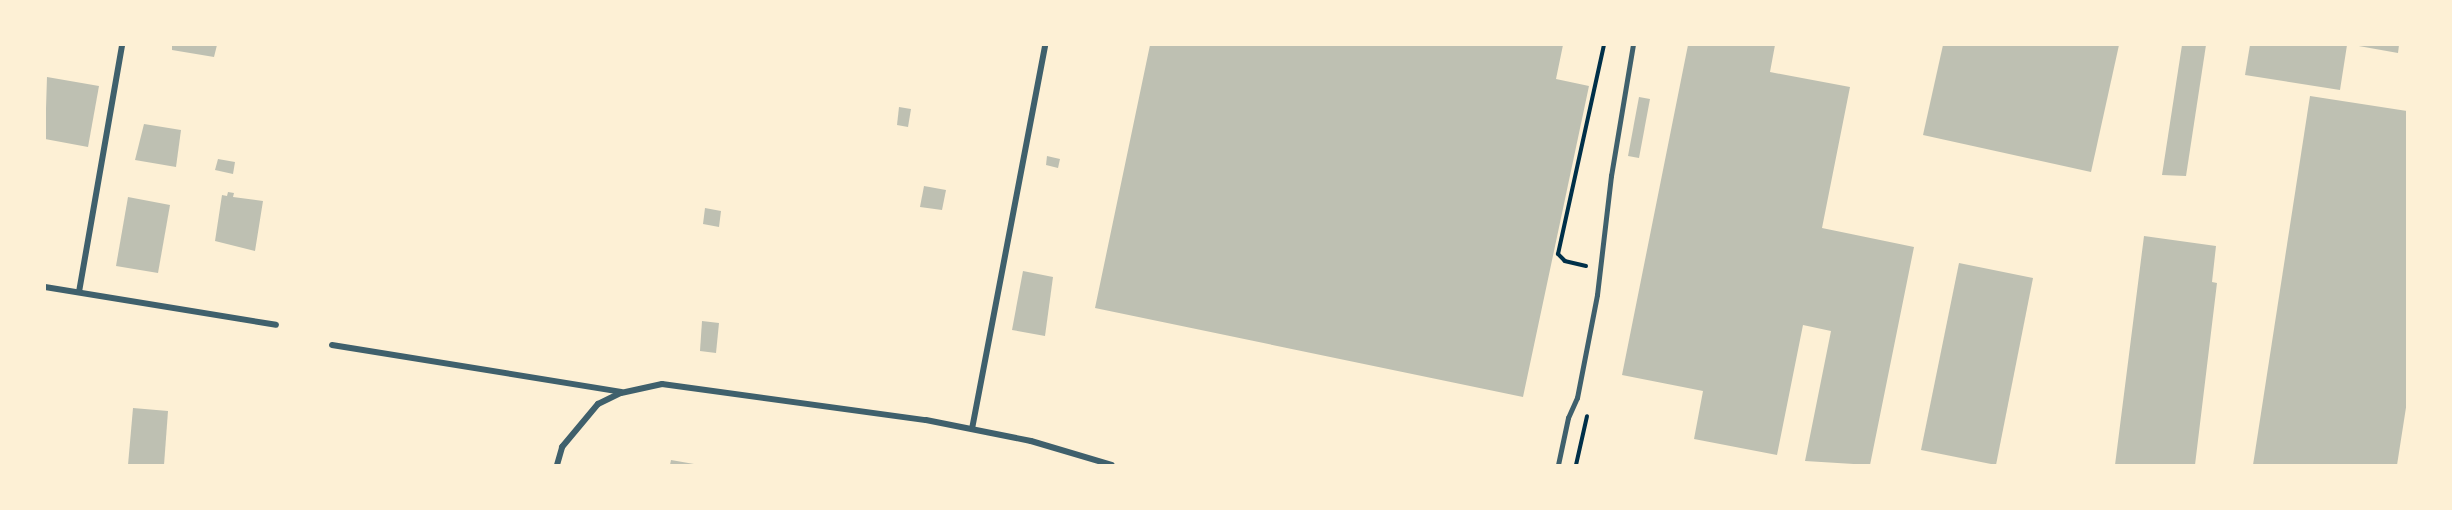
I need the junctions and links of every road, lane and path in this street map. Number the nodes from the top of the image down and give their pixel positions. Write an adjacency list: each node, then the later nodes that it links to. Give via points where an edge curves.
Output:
1 (122, 45): 5 (street)
2 (1046, 45): 9 (street)
3 (1633, 45): 12 (lane, via 1611,176 1597,295 1577,398 1568,418)
4 (45, 287): 5 (street)
5 (79, 292): 6 (street)
6 (276, 325)
7 (332, 345): 8 (street)
8 (621, 393): 9 (street, via 662,384 686,386); 10 (street, via 598,404 582,419 562,447)
9 (972, 429): 11 (street)
10 (556, 465)
11 (1112, 465)
12 (1558, 465)

